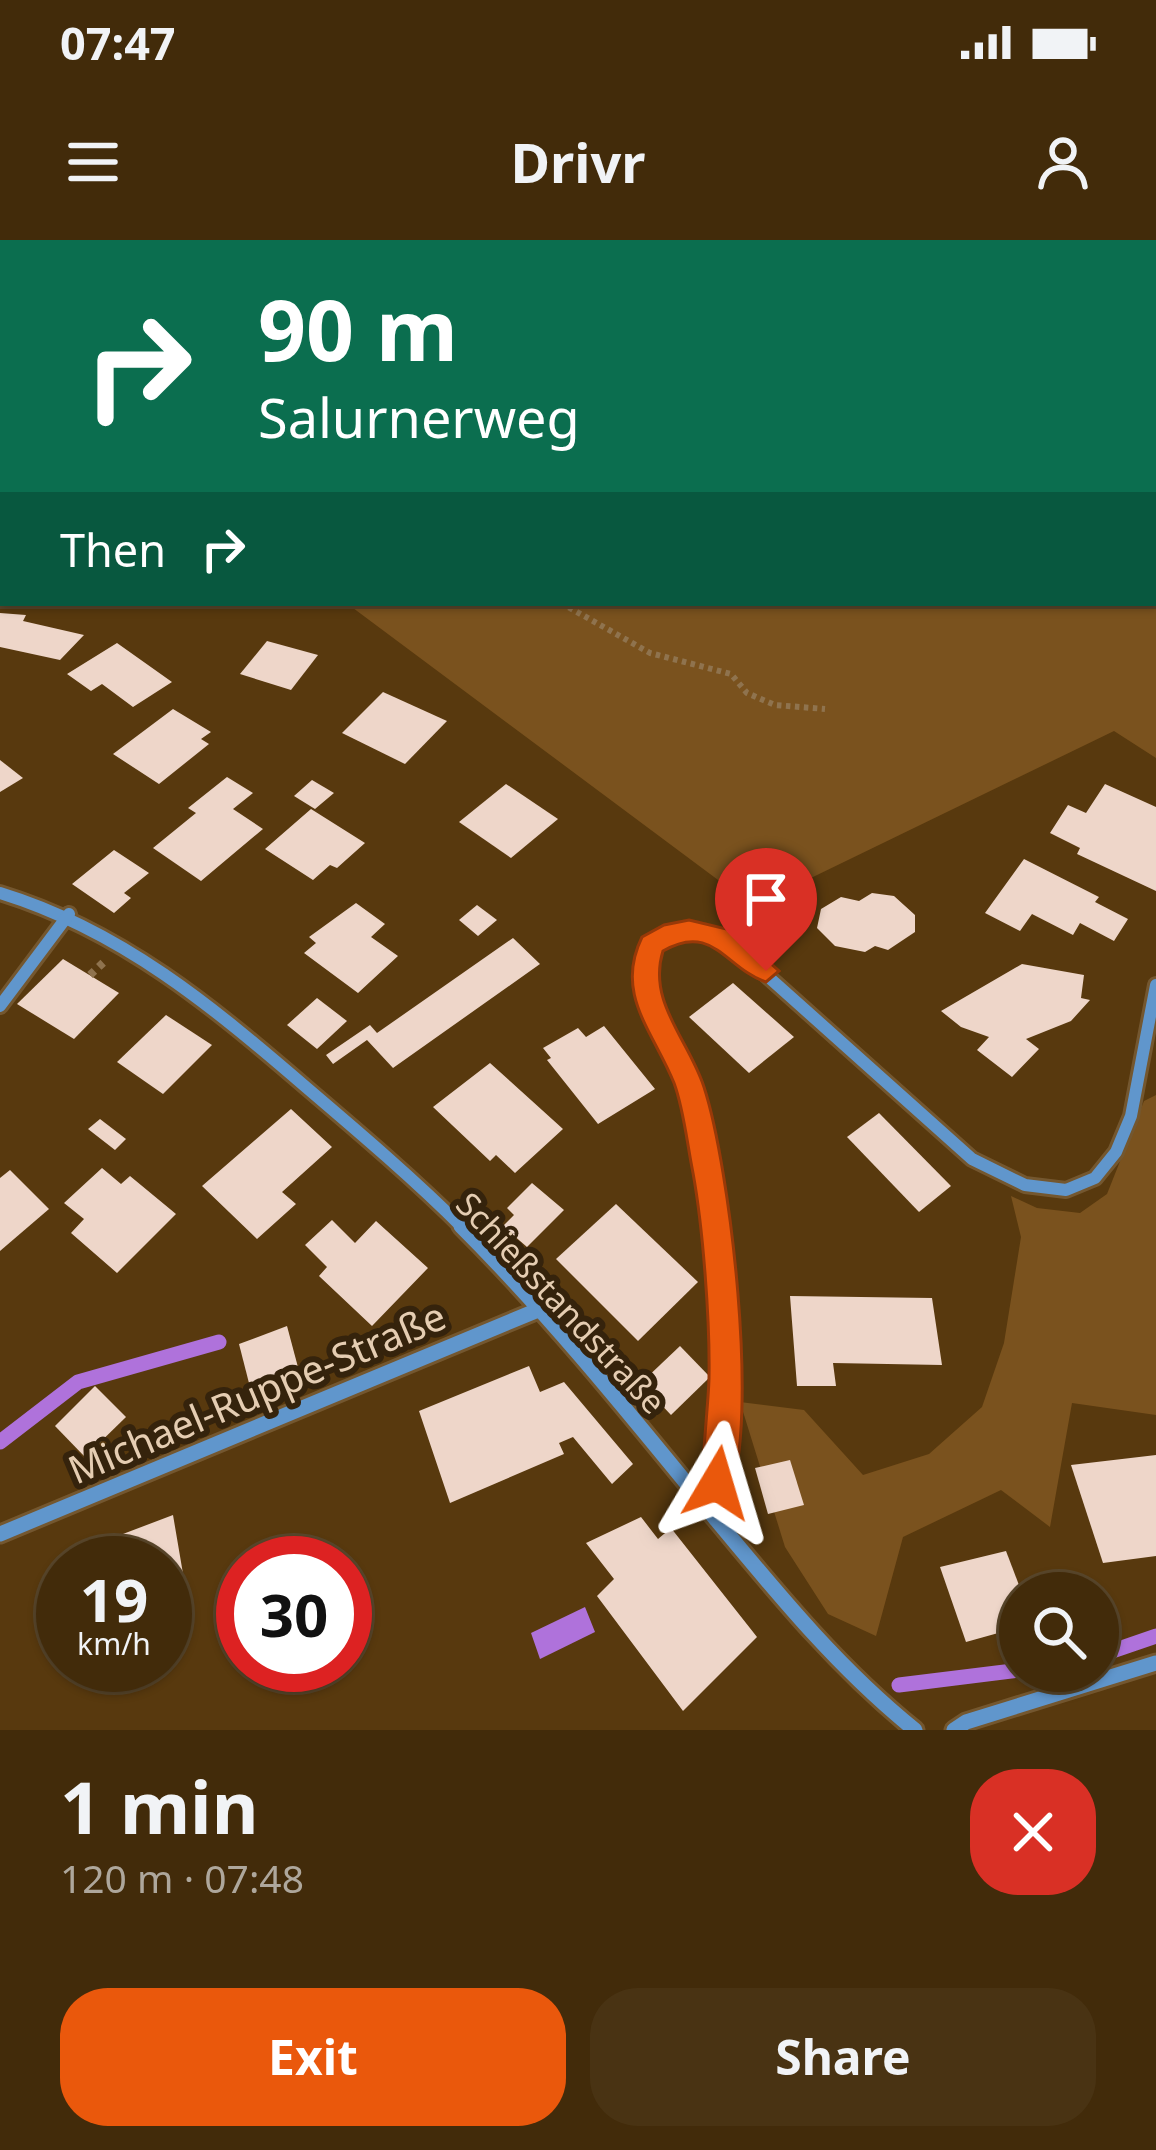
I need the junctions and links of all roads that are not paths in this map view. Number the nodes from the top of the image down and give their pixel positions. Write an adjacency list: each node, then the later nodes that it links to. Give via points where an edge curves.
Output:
1 (0, 893): 2 (street, Schießstandstraße)
2 (69, 914): 4 (street); 5 (street, Schießstandstraße, via 111,936 268,1054)
3 (1156, 985): 6 (street, via 1146,1057 1112,1163 1092,1185 1066,1191 1001,1177 972,1159 726,939 689,930 651,944 645,989 689,1086 715,1221 724,1451)
4 (0, 1006)
5 (538, 1310): 6 (street, Schießstandstraße); 7 (street, Michael-Ruppe-Straße)
6 (704, 1507): 9 (street, Schießstandstraße, via 864,1689)
7 (0, 1534)
8 (1156, 1663): 10 (street)
9 (915, 1730)
10 (954, 1730)

